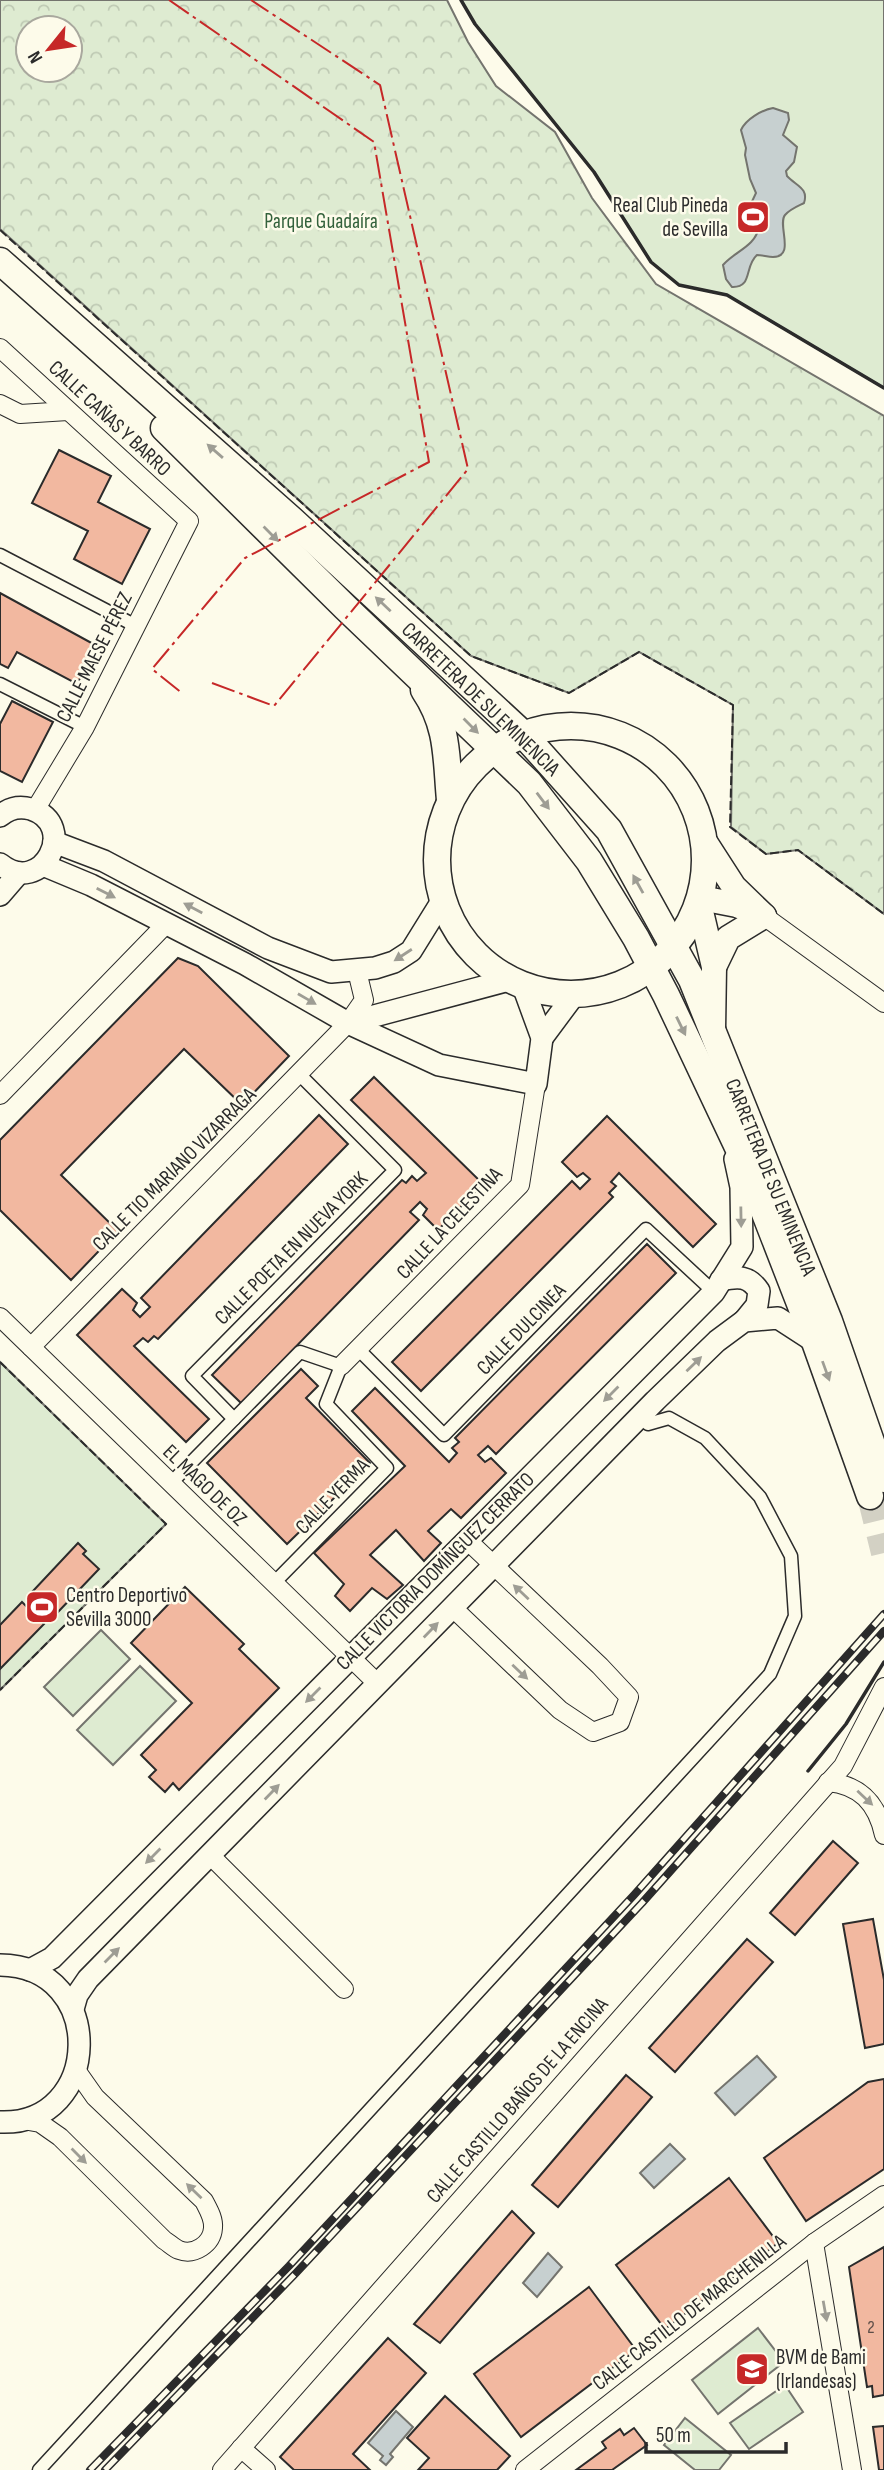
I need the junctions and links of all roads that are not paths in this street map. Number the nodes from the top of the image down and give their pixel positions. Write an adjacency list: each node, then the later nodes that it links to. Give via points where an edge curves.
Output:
1 (0, 261): 2 (main road, CARRETERA DE SU EMINENCIA)
2 (72, 326): 9 (main road, CARRETERA DE SU EMINENCIA, one-way to 9, via 150,415); 11 (main road, CARRETERA DE SU EMINENCIA, one-way to 2)
3 (0, 348): 5 (street, CALLE CAÑAS Y BARRO)
4 (0, 404): 5 (street, via 20,414)
5 (68, 411): 6 (street, CALLE CAÑAS Y BARRO)
6 (189, 521): 8 (street, CALLE MAESE PÉREZ)
7 (0, 555): 8 (street)
8 (136, 626): 13 (street, CALLE MAESE PÉREZ)
9 (405, 663): 15 (main road, CARRETERA DE SU EMINENCIA, one-way to 15); 16 (main road, via 435,707 444,732)
10 (0, 684): 13 (street)
11 (486, 699): 12 (main road); 14 (main road, CARRETERA DE SU EMINENCIA)
12 (576, 725): 14 (main road); 19 (main road, via 613,732 647,748 675,774 695,806)
13 (85, 727): 17 (street, CALLE MAESE PÉREZ)
14 (523, 734): 15 (main road); 27 (main road, CARRETERA DE SU EMINENCIA, one-way to 14, via 609,830)
15 (497, 751): 16 (main road, via 472,767); 28 (main road, CARRETERA DE SU EMINENCIA, one-way to 28, via 530,783 589,861)
16 (450, 800): 24 (main road, via 439,832 436,867)
17 (12, 809): 18 (street, via 50,823)
18 (54, 842): 20 (street); 30 (street, one-way to 18, via 331,972 268,948 104,861)
19 (705, 842): 23 (main road); 25 (main road, via 734,887)
20 (43, 865): 21 (street, via 28,872); 26 (street, one-way to 26)
21 (10, 869): 22 (street)
22 (0, 895)
23 (700, 900): 25 (main road, via 737,905); 27 (main road, via 684,934); 29 (main road)
24 (442, 901): 30 (street, one-way to 30, via 411,951 384,965); 31 (main road, via 457,933 480,960)
25 (764, 916): 29 (main road, via 728,938); 33 (street)
26 (166, 924): 34 (street, one-way to 34); 39 (street)
27 (672, 943): 28 (main road); 35 (main road, CARRETERA DE SU EMINENCIA)
28 (650, 965): 32 (main road, via 635,979 605,991); 40 (main road, CARRETERA DE SU EMINENCIA, one-way to 40)
29 (714, 967): 35 (main road)
30 (356, 971): 34 (street, CALLE TIO MARIANO VIZARRAGA, via 364,1000)
31 (516, 983): 32 (main road, via 541,992); 34 (street); 36 (street)
32 (574, 995): 36 (street)
33 (884, 1003)
34 (348, 1023): 37 (street, CALLE TIO MARIANO VIZARRAGA); 38 (street, via 439,1065)
35 (713, 1034): 51 (main road, CARRETERA DE SU EMINENCIA, via 829,1321)
36 (542, 1038): 38 (street)
37 (299, 1074): 45 (street, CALLE TIO MARIANO VIZARRAGA); 48 (street, CALLE POETA EN NUEVA YORK, via 395,1170 192,1376)
38 (536, 1084): 46 (street, CALLE LA CELESTINA, via 520,1185)
39 (0, 1095)
40 (728, 1126): 41 (street, CALLE VICTORIA DOMÍNGUEZ CERRATO, one-way to 41, via 741,1187 742,1247); 44 (main road, CARRETERA DE SU EMINENCIA)
41 (718, 1286): 43 (street, via 743,1277 759,1291 757,1305); 46 (street, CALLE DULCINEA, via 646,1229 444,1435); 52 (street, CALLE VICTORIA DOMÍNGUEZ CERRATO, one-way to 52)
42 (0, 1317): 45 (street, EL MAGO DE OZ)
43 (744, 1321): 44 (street, via 778,1318); 53 (street, CALLE VICTORIA DOMÍNGUEZ CERRATO, one-way to 43, via 655,1401)
44 (815, 1342): 51 (main road, CARRETERA DE SU EMINENCIA, one-way to 51)
45 (31, 1347): 50 (street, EL MAGO DE OZ)
46 (358, 1349): 47 (street, CALLE LA CELESTINA)
47 (341, 1366): 48 (street, via 300,1352); 54 (street, CALLE YERMA, via 326,1405 387,1468)
48 (234, 1419): 50 (street)
49 (648, 1424): 72 (street, via 669,1418 705,1438 760,1497 792,1556 795,1616 769,1674)
50 (171, 1483): 54 (street, EL MAGO DE OZ)
51 (877, 1487)
52 (467, 1540): 53 (street); 56 (street, CALLE VICTORIA DOMÍNGUEZ CERRATO)
53 (493, 1566): 55 (street, CALLE VICTORIA DOMÍNGUEZ CERRATO); 55 (street, one-way to 53, via 560,1710 593,1732 620,1722 629,1697)
54 (273, 1584): 56 (street, EL MAGO DE OZ)
55 (453, 1608): 57 (street, CALLE VICTORIA DOMÍNGUEZ CERRATO, one-way to 55)
56 (350, 1657): 57 (street, EL MAGO DE OZ); 63 (street, CALLE VICTORIA DOMÍNGUEZ CERRATO, one-way to 63, via 52,1958)
57 (378, 1684): 61 (street, CALLE VICTORIA DOMÍNGUEZ CERRATO, one-way to 57)
58 (884, 1687): 59 (street, CALLE CASTILLO BAÑOS DE LA ENCINA, via 844,1766)
59 (828, 1782): 60 (street, one-way to 60, via 846,1783 871,1801); 71 (street, CALLE CASTILLO BAÑOS DE LA ENCINA)
60 (884, 1835)
61 (210, 1855): 64 (street); 65 (street, CALLE VICTORIA DOMÍNGUEZ CERRATO, one-way to 61, via 88,1979)
62 (0, 1965): 63 (street)
63 (30, 1970): 65 (street, via 59,1989)
64 (344, 1989)
65 (73, 2009): 66 (street, via 81,2039)
66 (76, 2070): 67 (street, via 56,2101); 67 (street, one-way to 66, via 40,2123 60,2137 179,2250 191,2252 210,2239 211,2214 204,2201 96,2097)
67 (23, 2120): 68 (street)
68 (0, 2122)
69 (884, 2195): 70 (street, CALLE CASTILLO DE MARCHENILLA)
70 (814, 2243): 75 (street, CALLE CASTILLO DE MARCHENILLA); 76 (street, one-way to 76)
71 (241, 2448): 73 (street, CALLE CASTILLO BAÑOS DE LA ENCINA); 74 (street)
72 (39, 2470)
73 (222, 2470)
74 (266, 2470)
75 (525, 2470)
76 (852, 2470)

